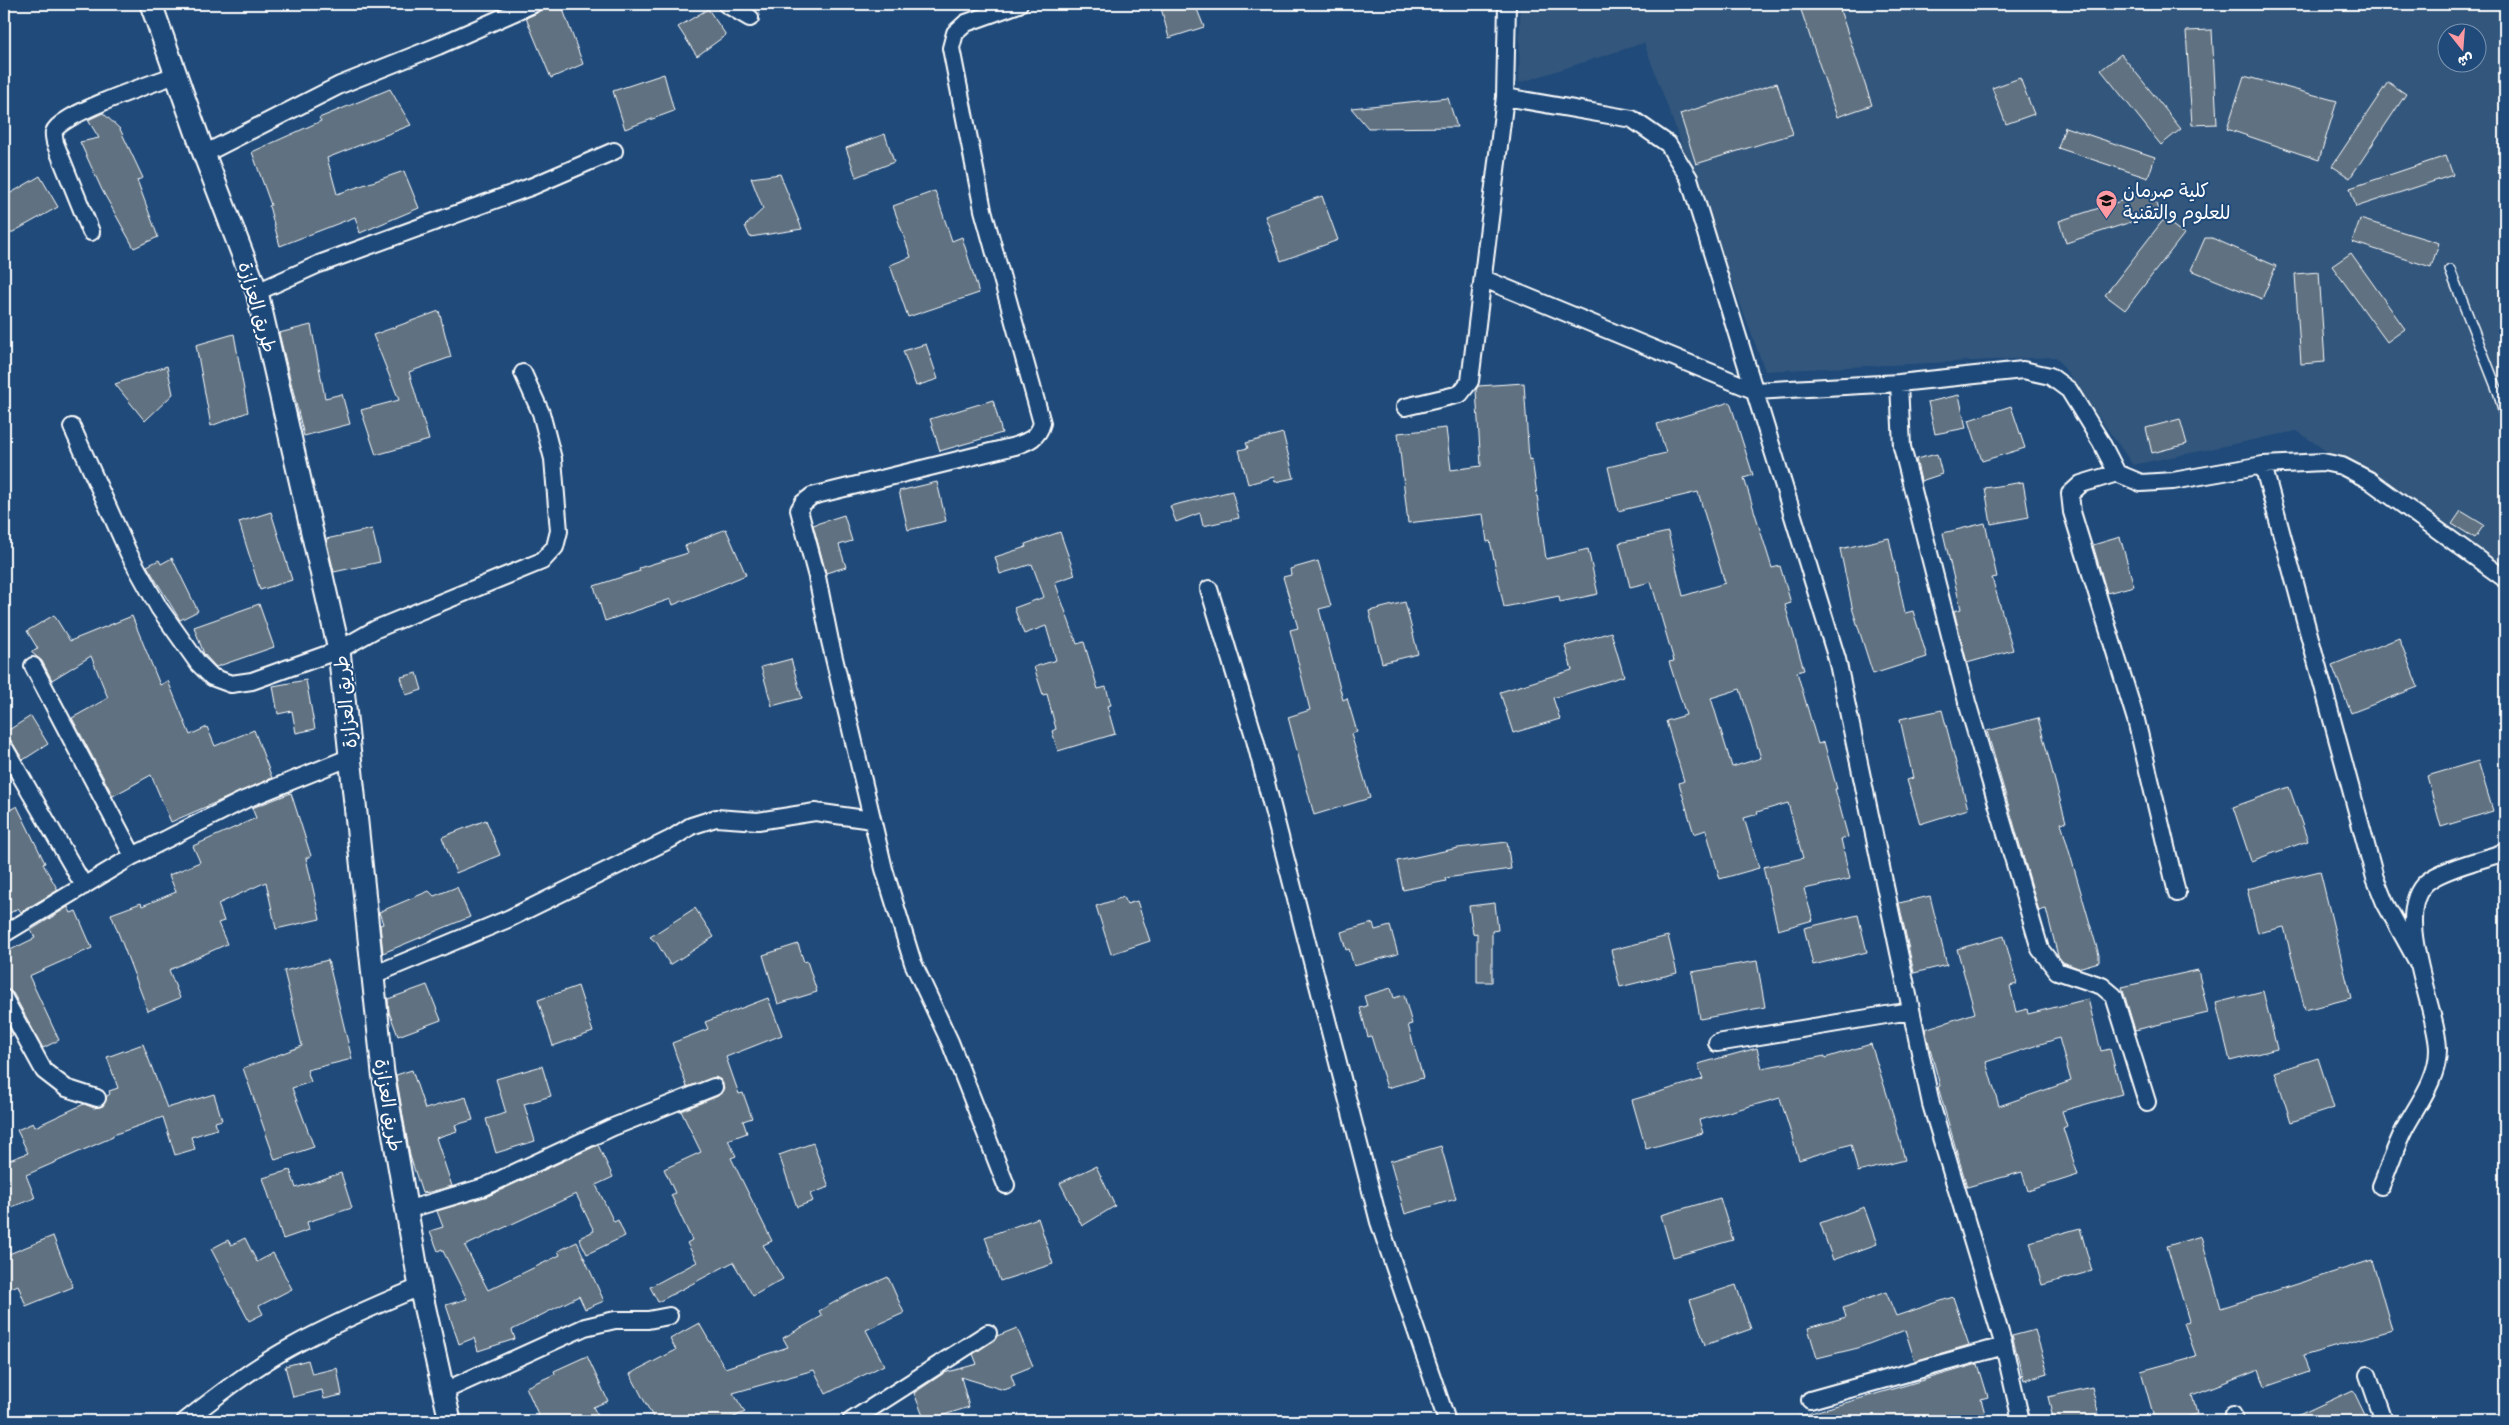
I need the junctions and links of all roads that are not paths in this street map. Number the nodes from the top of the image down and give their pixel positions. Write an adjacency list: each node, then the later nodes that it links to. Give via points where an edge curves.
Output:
1 (151, 4): 7 (street, طريق العزازة)
2 (533, 4): 10 (street, via 340,85)
3 (726, 4): 6 (street)
4 (1019, 4): 29 (street, via 966,23 955,33 951,48 983,210 1042,423 1039,434 1029,442 1015,446 812,496 799,510)
5 (1507, 4): 8 (street)
6 (750, 18)
7 (176, 75): 10 (street, طريق العزازة); 11 (street, via 103,102 60,124 54,132 55,144)
8 (1505, 97): 13 (street); 17 (street, via 1632,119 1668,144 1688,178)
9 (614, 151): 14 (street, via 532,186 337,257)
10 (204, 154): 14 (street, طريق العزازة)
11 (91, 232)
12 (2450, 270): 19 (lane, via 2499,394)
13 (1484, 279): 17 (street); 18 (street, via 1470,380 1460,394)
14 (257, 292): 25 (street, طريق العزازة)
15 (523, 373): 25 (street, via 541,413 553,459 559,531 555,547 542,561 376,629)
16 (1898, 382): 17 (street); 22 (street, via 2023,370 2050,376 2069,390); 42 (street, via 1904,457 1966,702 2040,949 2057,971 2102,986 2114,996)
17 (1756, 391): 38 (street, via 1837,659)
18 (1405, 408)
19 (2505, 419)
20 (72, 427): 25 (street, via 129,554 159,608 198,663 212,677 231,684 252,681)
21 (2263, 466): 22 (street, via 2141,483); 23 (street, via 2323,462 2356,472); 35 (street, via 2375,878)
22 (2117, 473): 33 (street, via 2081,484 2070,494 2072,512 2136,720)
23 (2505, 579)
24 (1209, 589): 56 (street, via 1254,736 1379,1222)
25 (339, 650): 28 (street, طريق العزازة)
26 (33, 666): 31 (street)
27 (4, 747): 32 (street)
28 (351, 757): 31 (street, via 244,800); 36 (street, طريق العزازة)
29 (872, 820): 36 (street, via 815,812 758,821 716,818 691,826 671,839 508,919); 43 (street, via 913,963 950,1042)
30 (2505, 852): 35 (street, via 2451,870 2427,882 2418,896 2413,917)
31 (134, 856): 32 (street)
32 (84, 886): 34 (street)
33 (2177, 893)
34 (4, 934)
35 (2418, 963): 44 (street, via 2438,1049 2436,1067)
36 (373, 975): 45 (street, طريق العزازة, via 383,1073)
37 (4, 998): 41 (street, via 44,1071 66,1088)
38 (1910, 1011): 39 (street); 49 (street, via 1931,1104)
39 (1717, 1043)
40 (714, 1087): 45 (street, via 612,1127 484,1187)
41 (97, 1098)
42 (2147, 1102)
43 (1006, 1185)
44 (2381, 1186)
45 (406, 1210): 46 (street, طريق العزازة)
46 (420, 1287): 51 (street, طريق العزازة); 53 (street, via 290,1348 215,1397)
47 (669, 1316): 51 (street, via 585,1326)
48 (988, 1332): 55 (street)
49 (2004, 1346): 52 (street); 57 (street)
50 (2368, 1375): 58 (street)
51 (444, 1391): 54 (street, طريق العزازة)
52 (1810, 1400)
53 (185, 1421)
54 (450, 1421)
55 (851, 1421)
56 (1447, 1421)
57 (2021, 1421)
58 (2384, 1421)

